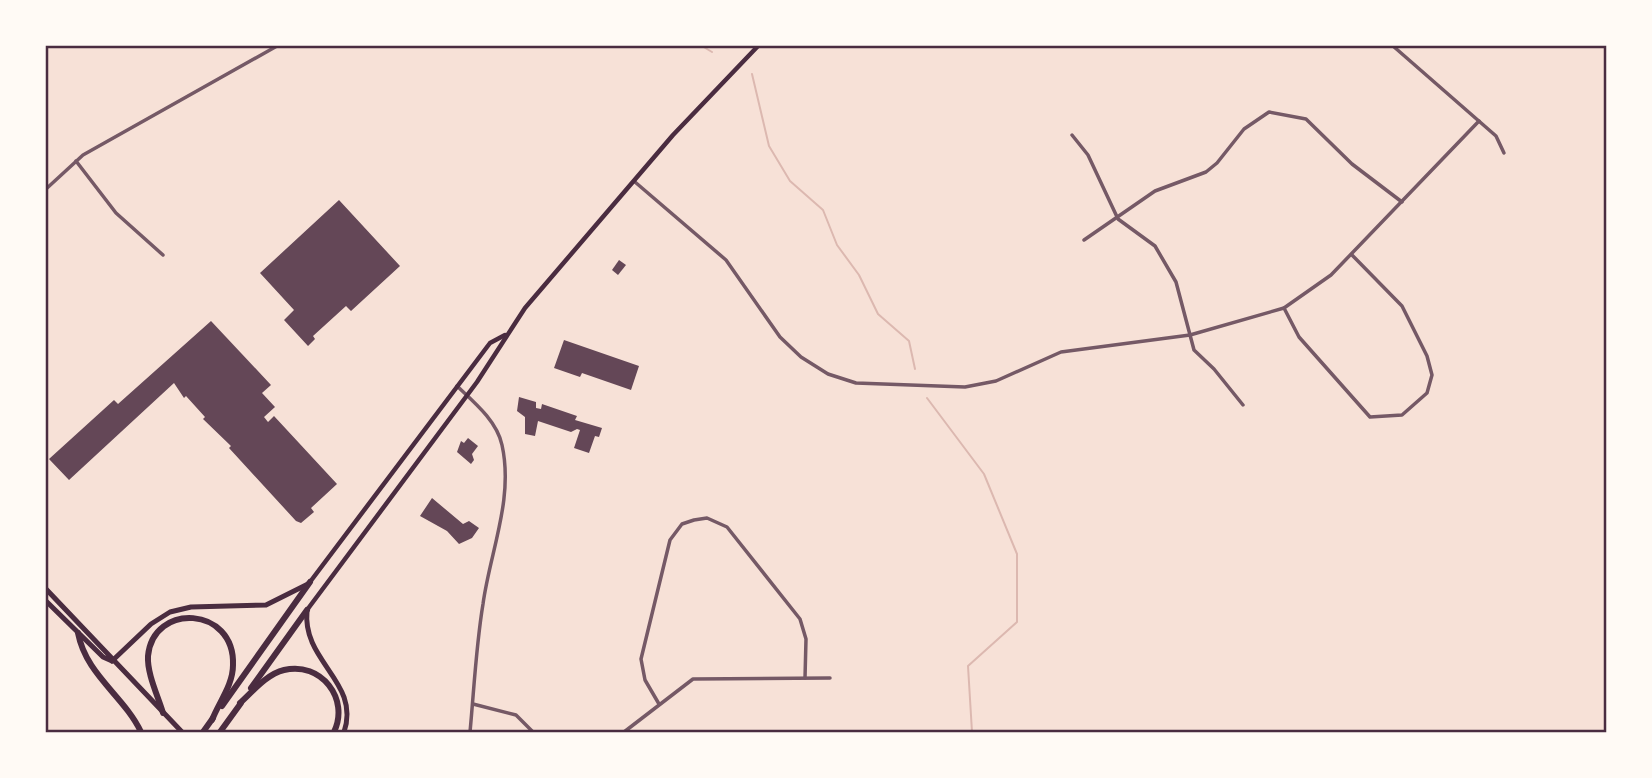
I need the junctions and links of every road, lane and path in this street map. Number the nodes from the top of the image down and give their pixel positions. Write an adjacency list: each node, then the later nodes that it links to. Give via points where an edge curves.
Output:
1 (277, 46): 7 (street)
2 (758, 46): 8 (main road)
3 (1392, 46): 4 (street)
4 (1479, 121): 6 (street, via 1496,136); 10 (street)
5 (1072, 135): 11 (street, via 1088,155)
6 (1504, 153)
7 (76, 161): 9 (street); 13 (street, via 116,213)
8 (635, 182): 16 (main road); 17 (street, via 726,260 779,337 828,374 856,383 965,387 996,381 1061,352)
9 (46, 189)
10 (1402, 201): 11 (street, via 1352,164 1306,119 1269,112 1244,129 1206,172 1155,191); 14 (street)
11 (1118, 219): 12 (street); 17 (street, via 1155,246 1176,282)
12 (1084, 240)
13 (163, 255)
14 (1352, 255): 15 (street); 15 (street, via 1402,306 1427,356 1432,375 1427,393 1402,415 1370,417 1299,337)
15 (1284, 308): 17 (street)
16 (506, 335): 18 (main road, via 490,343); 19 (main road)
17 (1190, 335): 20 (street, via 1194,350)
18 (457, 386): 19 (street); 21 (main road)
19 (467, 396): 24 (main road); 30 (street, via 499,436 504,485 483,604)
20 (1243, 405)
21 (310, 582): 26 (highway, via 266,605 175,610 151,624); 33 (highway)
22 (46, 589): 26 (highway, via 107,650)
23 (46, 601): 25 (highway)
24 (307, 610): 29 (highway); 39 (highway, via 311,645 344,694 348,715)
25 (78, 633): 26 (highway, via 104,659); 35 (highway, via 95,673)
26 (112, 661): 32 (highway)
27 (805, 678): 28 (street); 31 (street, via 703,677 685,683); 31 (street, via 806,639 800,619 727,527 707,518 694,520 682,524 670,540 641,659 645,680)
28 (830, 678)
29 (240, 704): 37 (highway); 38 (highway, via 278,672 310,671 326,681 337,697 339,718)
30 (473, 704): 40 (street); 41 (street, via 516,715)
31 (659, 704): 42 (street)
32 (163, 713): 33 (highway, via 149,665 151,646 168,624 197,618 222,631 233,657 230,683); 36 (highway)
33 (212, 720): 34 (highway)
34 (205, 730)
35 (141, 733)
36 (182, 733)
37 (220, 733)
38 (334, 733)
39 (344, 733)
40 (470, 733)
41 (533, 733)
42 (624, 733)

